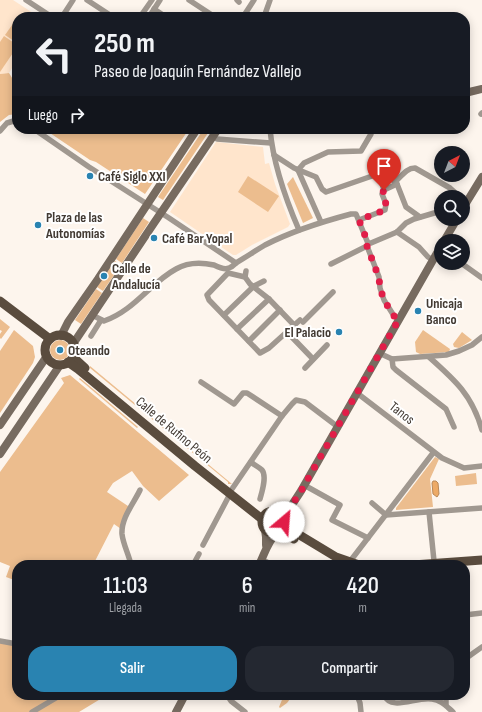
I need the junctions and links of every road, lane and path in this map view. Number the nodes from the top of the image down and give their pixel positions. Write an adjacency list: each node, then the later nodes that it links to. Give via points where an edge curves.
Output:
1 (26, 0): 10 (street)
2 (73, 0): 11 (street)
3 (87, 0): 12 (street)
4 (152, 0): 13 (street)
5 (160, 0): 9 (street)
6 (188, 0): 16 (street)
7 (254, 0): 17 (street)
8 (270, 0): 18 (street)
9 (154, 9): 14 (street); 15 (street)
10 (44, 12)
11 (65, 12)
12 (105, 12)
13 (144, 12)
14 (152, 12)
15 (158, 12)
16 (207, 12)
17 (246, 12)
18 (266, 12)
19 (482, 89): 20 (main road)
20 (470, 92)
21 (12, 122): 22 (street)
22 (0, 131)
23 (41, 134): 40 (street)
24 (194, 134): 40 (main road)
25 (215, 134): 42 (main road)
26 (270, 134): 29 (street)
27 (371, 134): 32 (street, via 361,151 328,152 304,162)
28 (217, 139): 29 (street)
29 (271, 143): 30 (street)
30 (274, 155): 31 (street); 33 (street)
31 (287, 164): 32 (street); 33 (street)
32 (298, 170): 35 (street, via 316,177 326,192 374,175); 45 (street)
33 (279, 171): 46 (street)
34 (482, 177): 39 (main road)
35 (381, 181): 36 (street, via 389,179); 38 (street)
36 (396, 183): 37 (street, via 406,170 415,168); 38 (street); 43 (street, via 406,207)
37 (452, 190)
38 (383, 192): 44 (street, via 385,210)
39 (470, 193)
40 (146, 205): 42 (street); 68 (main road)
41 (434, 213): 43 (street)
42 (160, 214): 50 (street); 61 (main road)
43 (420, 217): 47 (street, via 406,223)
44 (359, 220): 45 (street, via 356,214 351,214); 48 (street)
45 (321, 222): 46 (street)
46 (299, 230): 50 (street, via 266,245)
47 (397, 232): 48 (street); 49 (street)
48 (368, 245): 51 (street); 63 (street, via 384,300 394,316)
49 (433, 260): 63 (main road)
50 (236, 263): 64 (street, via 226,269 201,263 181,266 165,276 131,306)
51 (331, 264)
52 (470, 269): 53 (street)
53 (482, 278)
54 (264, 281): 55 (street)
55 (254, 286): 57 (street); 62 (street); 62 (street, via 250,284 246,274 228,273 207,295)
56 (334, 292): 65 (street)
57 (269, 299): 60 (street); 66 (street)
58 (0, 301): 71 (main road)
59 (0, 308): 71 (main road)
60 (280, 310): 65 (street); 72 (street)
61 (92, 315): 64 (street); 73 (main road)
62 (224, 315): 66 (street)
63 (399, 319): 75 (main road)
64 (103, 320): 69 (street)
65 (294, 326): 67 (street)
66 (237, 329): 72 (street)
67 (288, 332): 72 (street, via 260,353); 78 (street)
68 (61, 336): 71 (main road, via 55,336); 73 (main road, via 67,337)
69 (91, 336)
70 (482, 337): 77 (street, via 459,351)
71 (48, 341): 76 (main road)
72 (249, 341)
73 (73, 344): 80 (main road, via 75,350)
74 (327, 345): 78 (street)
75 (380, 353): 79 (street); 83 (main road)
76 (46, 356): 80 (main road, via 52,363); 85 (main road)
77 (429, 357): 79 (street); 88 (street, via 455,380 464,392 473,406)
78 (313, 359): 81 (street)
79 (392, 359): 87 (street, via 396,370 446,409)
80 (67, 361): 90 (main road); 95 (main road, Calle de Rufino Peón)
81 (305, 368)
82 (201, 382): 84 (street, via 234,404 243,393 248,392)
83 (357, 393): 86 (main road); 89 (street, Tanos)
84 (282, 416): 86 (street, via 296,400 301,400); 91 (street)
85 (0, 425)
86 (338, 427): 93 (main road)
87 (454, 427)
88 (482, 430)
89 (433, 453): 92 (street, Tanos, via 464,468); 102 (street)
90 (0, 454)
91 (251, 462): 95 (street); 96 (street, via 264,472 264,486)
92 (482, 466)
93 (304, 485): 98 (main road); 106 (street, via 340,505 332,520)
94 (140, 490): 110 (street, via 122,527)
95 (231, 492): 103 (main road, Calle de Rufino Peón); 107 (street)
96 (260, 499)
97 (372, 504): 102 (street)
98 (291, 506): 100 (main road); 104 (main road)
99 (482, 508): 101 (street)
100 (277, 512): 103 (main road, via 271,511); 104 (main road, via 282,516)
101 (429, 512): 102 (street); 115 (street)
102 (386, 515): 106 (street)
103 (264, 516): 105 (main road, via 262,525)
104 (281, 528): 105 (main road, via 270,533); 108 (main road); 113 (main road)
105 (265, 530): 108 (main road)
106 (368, 538): 114 (street)
107 (203, 545)
108 (265, 548): 112 (main road)
109 (199, 554): 111 (street)
110 (130, 560)
111 (196, 560)
112 (261, 560)
113 (340, 560)
114 (349, 560)
115 (434, 560)
116 (482, 560): 117 (main road)
117 (470, 561)
118 (482, 564): 119 (main road)
119 (470, 565)
120 (482, 613): 121 (street)
121 (470, 614)
122 (0, 641): 123 (street)
123 (12, 643)
124 (482, 647): 125 (street)
125 (470, 655)
126 (52, 700): 135 (street)
127 (183, 700): 136 (main road)
128 (230, 700): 137 (street)
129 (358, 700): 138 (street)
130 (387, 700): 131 (street, via 403,706)
131 (418, 700)
132 (435, 700): 134 (street)
133 (446, 700): 134 (street)
134 (446, 705): 139 (street)
135 (32, 712)
136 (176, 712)
137 (245, 712)
138 (362, 712)
139 (453, 712)

